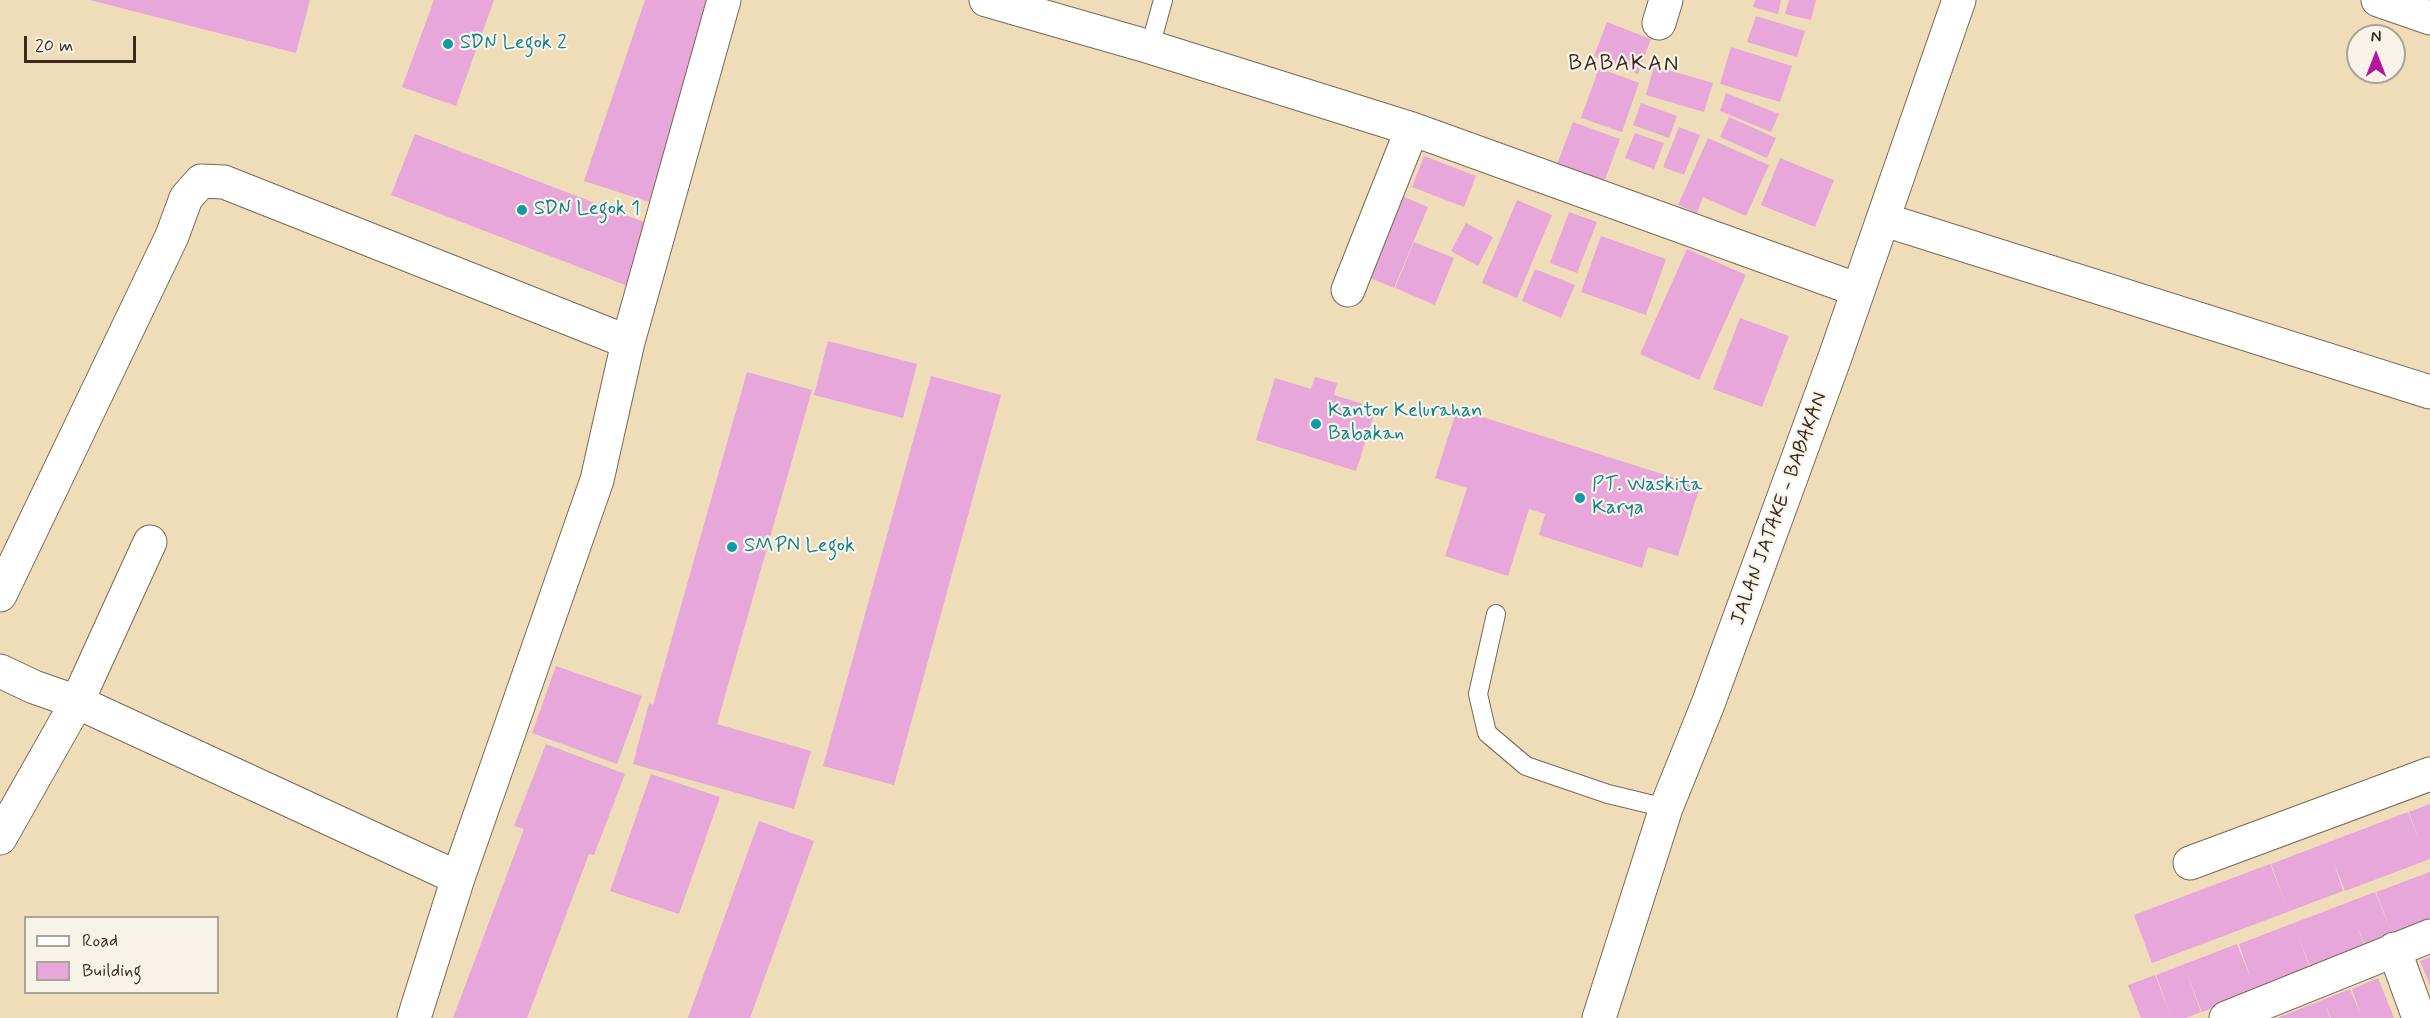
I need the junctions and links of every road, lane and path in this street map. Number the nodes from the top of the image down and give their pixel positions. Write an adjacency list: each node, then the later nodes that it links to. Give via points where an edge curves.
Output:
1 (724, 0): 12 (street)
2 (986, 0): 7 (street)
3 (1164, 0): 7 (lane)
4 (1959, 0): 9 (street, JALAN JATAKE - BABAKAN)
5 (2378, 0): 6 (street)
6 (2430, 18)
7 (1150, 47): 8 (street)
8 (1412, 129): 10 (street); 11 (street)
9 (1885, 220): 11 (street, JALAN JATAKE - BABAKAN); 13 (street)
10 (1348, 290)
11 (1858, 290): 20 (street, JALAN JATAKE - BABAKAN, via 1712,693)
12 (628, 342): 15 (street, via 224,182 201,181 186,198 172,236); 23 (street, via 597,480)
13 (2430, 392)
14 (150, 542): 18 (street)
15 (0, 595)
16 (1496, 614): 20 (lane, via 1478,694 1487,733 1526,765 1608,794)
17 (0, 671): 18 (street)
18 (77, 702): 21 (street); 23 (street)
19 (2430, 774): 22 (street)
20 (1666, 808): 27 (street, JALAN JATAKE - BABAKAN)
21 (0, 838)
22 (2190, 863)
23 (458, 878): 26 (street)
24 (2430, 936): 25 (street)
25 (2394, 949): 28 (street); 29 (street)
26 (414, 1018)
27 (1599, 1018)
28 (2226, 1018)
29 (2419, 1018)

